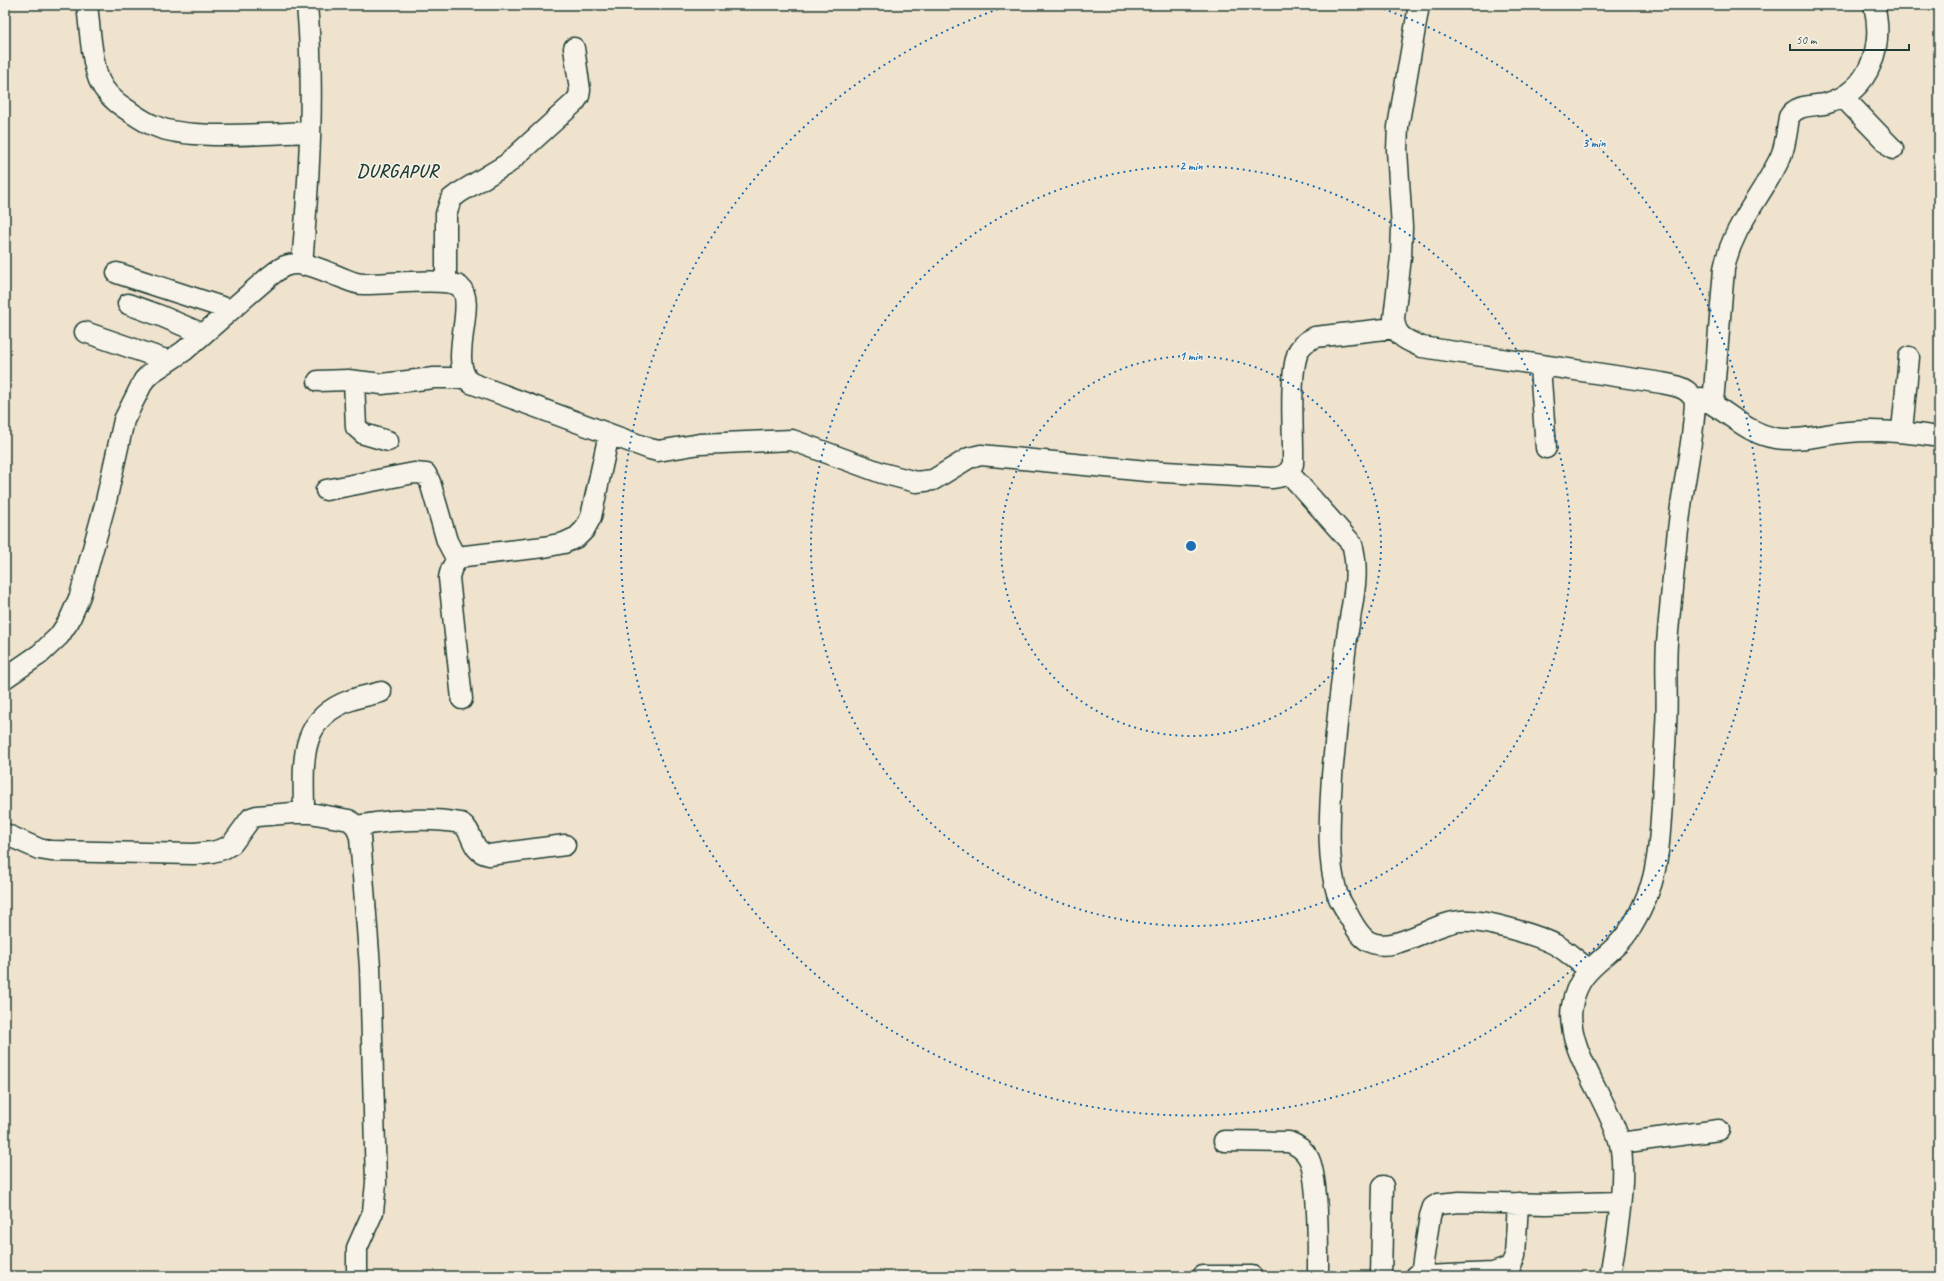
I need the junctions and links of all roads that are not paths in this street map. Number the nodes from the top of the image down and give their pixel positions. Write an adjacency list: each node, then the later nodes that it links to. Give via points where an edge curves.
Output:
1 (87, 5): 7 (street, via 99,80 116,102 138,117 156,127 184,133)
2 (307, 5): 7 (street, via 310,37)
3 (1419, 5): 14 (street, via 1398,134 1402,227)
4 (1874, 5): 6 (street, via 1877,19 1876,52 1868,71 1855,88)
5 (574, 48): 11 (street, via 579,96 507,164 451,200 446,214)
6 (1843, 96): 8 (street); 24 (street, via 1828,103 1802,107 1792,112 1781,156 1727,253)
7 (310, 132): 9 (street)
8 (1893, 149)
9 (302, 265): 11 (street, via 362,284); 13 (street, via 284,266)
10 (117, 273): 13 (street)
11 (446, 282): 20 (street, via 460,287 464,293 461,362)
12 (128, 304): 16 (street)
13 (231, 310): 16 (street)
14 (1394, 328): 19 (street, via 1398,334 1422,348); 30 (street, via 1315,337 1306,341 1300,349 1294,371 1293,464)
15 (86, 332): 18 (street)
16 (203, 334): 18 (street)
17 (1909, 357): 25 (street)
18 (169, 361): 33 (street, via 144,380 124,420 106,501 82,588 70,621 40,654)
19 (1540, 366): 23 (street, via 1639,379 1683,388); 29 (street)
20 (465, 378): 22 (street, via 434,378 382,384); 26 (street, via 471,383)
21 (318, 381): 22 (street)
22 (354, 381): 28 (street, via 356,427 364,434)
23 (1691, 393): 24 (street); 40 (street, via 1695,401 1694,414 1680,509 1667,644 1667,724 1660,840 1656,865 1642,907 1629,931)
24 (1713, 403): 25 (street, via 1747,429 1776,438 1802,439 1854,432)
25 (1902, 431): 27 (street)
26 (609, 434): 30 (street, via 658,451 708,444 792,440 882,473 916,482 933,480 969,458 981,455 1147,471 1272,478); 32 (street, via 591,517 577,537 564,543 477,553)
27 (1939, 437)
28 (388, 441)
29 (1546, 448)
30 (1289, 473): 40 (street, via 1352,544 1356,557 1337,710 1330,830 1337,894 1359,934 1376,945 1387,945 1449,922 1474,921 1540,938 1557,946)
31 (326, 490): 32 (street, via 414,473 426,474 447,541)
32 (457, 560): 35 (street, via 451,567 449,578)
33 (5, 678)
34 (381, 692): 36 (street, via 338,706 315,724 305,747)
35 (462, 699)
36 (304, 813): 37 (street, via 349,820); 38 (street, via 256,816 247,822 232,844 223,849 194,854 51,851 39,849)
37 (356, 826): 39 (street, via 396,821 461,823 478,850 489,855); 47 (street, via 360,837 370,967 376,1183 373,1212 357,1248)
38 (5, 834)
39 (566, 845)
40 (1589, 969): 43 (street, via 1578,987 1572,1006 1573,1034)
41 (1719, 1130): 43 (street)
42 (1224, 1141): 50 (street, via 1289,1142 1295,1144 1308,1157 1313,1172 1317,1215)
43 (1620, 1143): 45 (street)
44 (1383, 1186): 51 (street)
45 (1620, 1202): 46 (street); 54 (street)
46 (1518, 1203): 52 (street, via 1460,1202 1438,1204 1433,1207 1422,1268); 53 (street, via 1515,1256 1510,1267 1493,1273)
47 (357, 1276)
48 (1202, 1276): 49 (street)
49 (1252, 1276)
50 (1318, 1276)
51 (1381, 1276)
52 (1416, 1276)
53 (1425, 1276)
54 (1610, 1276)

